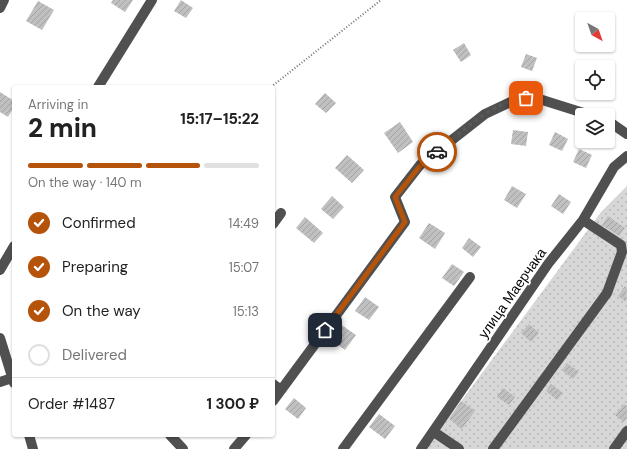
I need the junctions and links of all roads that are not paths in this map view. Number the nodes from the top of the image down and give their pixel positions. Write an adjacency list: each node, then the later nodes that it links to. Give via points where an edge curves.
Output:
1 (4, 0): 3 (street)
2 (152, 0): 4 (street)
3 (0, 8)
4 (99, 85)
5 (575, 110): 19 (street, via 536,98 517,99 484,114 420,166 395,197 405,222)
6 (615, 126): 7 (street)
7 (627, 134)
8 (627, 156): 10 (street, улица Маерчака, via 614,167)
9 (281, 213): 11 (street)
10 (583, 220): 21 (street, улица Маерчака, via 548,264); 31 (street, via 621,245 622,252 607,293)
11 (275, 221)
12 (12, 249): 13 (street)
13 (0, 270)
14 (470, 277): 28 (street)
15 (0, 338): 16 (street)
16 (12, 378)
17 (12, 381): 18 (street)
18 (0, 382)
19 (277, 387)
20 (627, 431): 32 (street)
21 (434, 432): 29 (street, улица Маерчака); 30 (street)
22 (30, 437): 25 (street)
23 (172, 437): 26 (street)
24 (244, 437): 27 (street)
25 (33, 449)
26 (183, 449)
27 (234, 449)
28 (343, 449)
29 (421, 449)
30 (459, 449)
31 (493, 449)
32 (614, 449)

